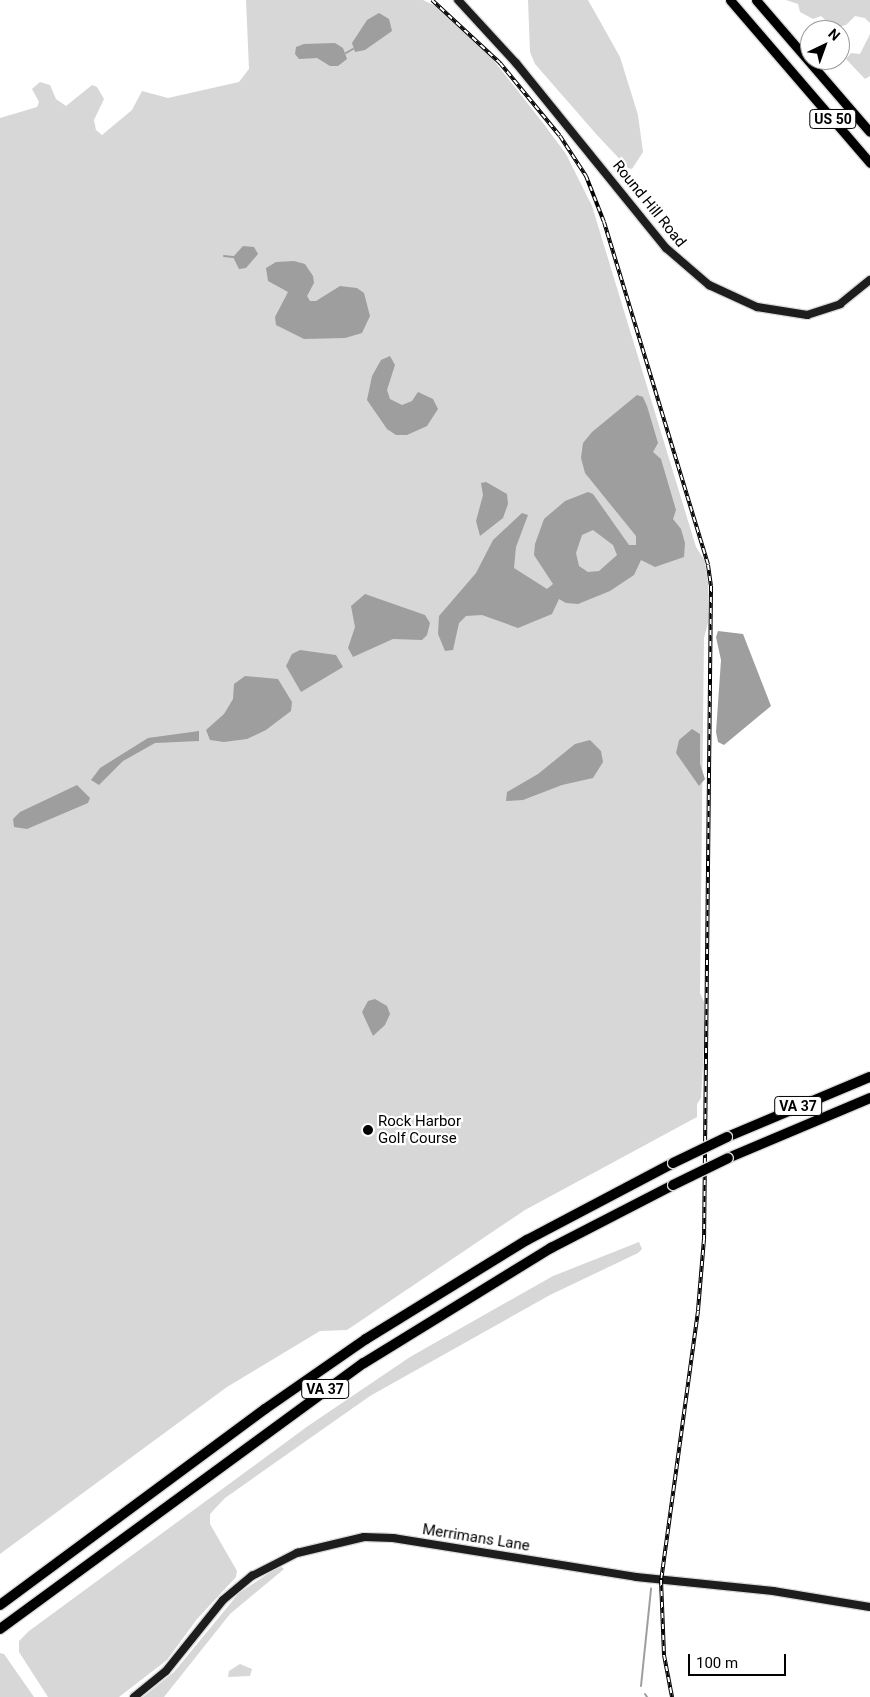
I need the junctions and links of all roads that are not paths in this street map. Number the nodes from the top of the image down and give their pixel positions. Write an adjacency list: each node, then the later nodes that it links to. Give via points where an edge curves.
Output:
1 (458, 0): 6 (main road, Round Hill Road, via 516,63 666,248 710,285 757,307 807,315 840,304)
2 (730, 0): 5 (main road, US 50)
3 (756, 0): 4 (main road, US 50)
4 (870, 132)
5 (870, 163)
6 (870, 280)
7 (870, 1076): 9 (highway, VA 37, bridge, via 673,1163 527,1240 374,1334 265,1409)
8 (870, 1098): 11 (highway, VA 37, bridge, via 728,1158 519,1266 364,1363)
9 (0, 1605)
10 (870, 1607): 12 (main road, Merrimans Lane, via 393,1538 364,1537 339,1541 274,1563 240,1586 211,1613 166,1671)
11 (0, 1629)
12 (134, 1697)

